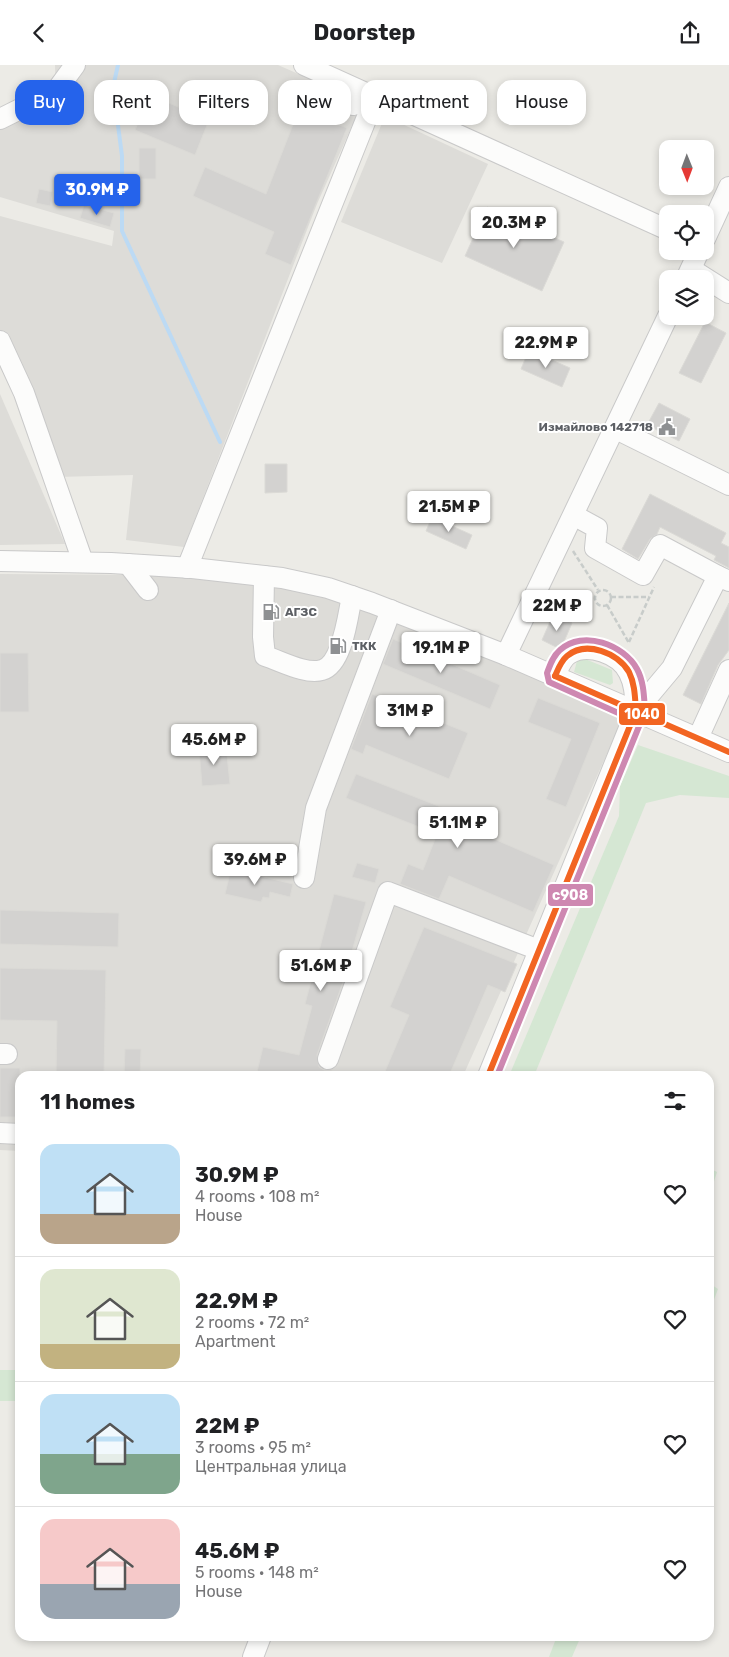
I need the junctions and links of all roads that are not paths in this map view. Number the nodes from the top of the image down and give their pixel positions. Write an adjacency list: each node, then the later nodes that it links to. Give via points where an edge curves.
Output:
1 (75, 65): 6 (street, via 56,91)
2 (304, 65): 3 (street)
3 (361, 90)
4 (361, 102): 5 (street)
5 (353, 105)
6 (0, 119)
7 (365, 125): 22 (street)
8 (437, 125): 11 (street)
9 (729, 187): 10 (street)
10 (714, 220)
11 (659, 226)
12 (692, 266): 13 (street)
13 (729, 293)
14 (664, 325): 16 (street)
15 (0, 341): 20 (street, via 24,393)
16 (616, 429): 17 (street); 18 (street)
17 (729, 485)
18 (575, 516): 24 (street, via 597,528 595,548 642,575 660,545); 28 (street)
19 (0, 561): 20 (street)
20 (83, 562): 21 (street)
21 (128, 564): 22 (street); 25 (street)
22 (187, 568): 23 (street)
23 (264, 575): 26 (street); 26 (street, via 265,656 305,669 322,670 334,662 341,646)
24 (723, 578): 31 (street, via 672,668)
25 (148, 590)
26 (352, 596): 27 (street)
27 (392, 610): 28 (street); 34 (street, via 316,808)
28 (506, 655): 30 (street)
29 (729, 670): 32 (street)
30 (555, 676): 31 (street); 31 (street, via 567,654 581,648 621,661 635,689)
31 (636, 711): 32 (street); 35 (street)
32 (698, 738): 33 (street)
33 (729, 751)
34 (304, 878)
35 (539, 950): 36 (street, via 388,892); 37 (street)
36 (328, 1059)
37 (490, 1071)
38 (0, 1133): 39 (street)
39 (15, 1134)
40 (259, 1641): 41 (street)
41 (252, 1657)

